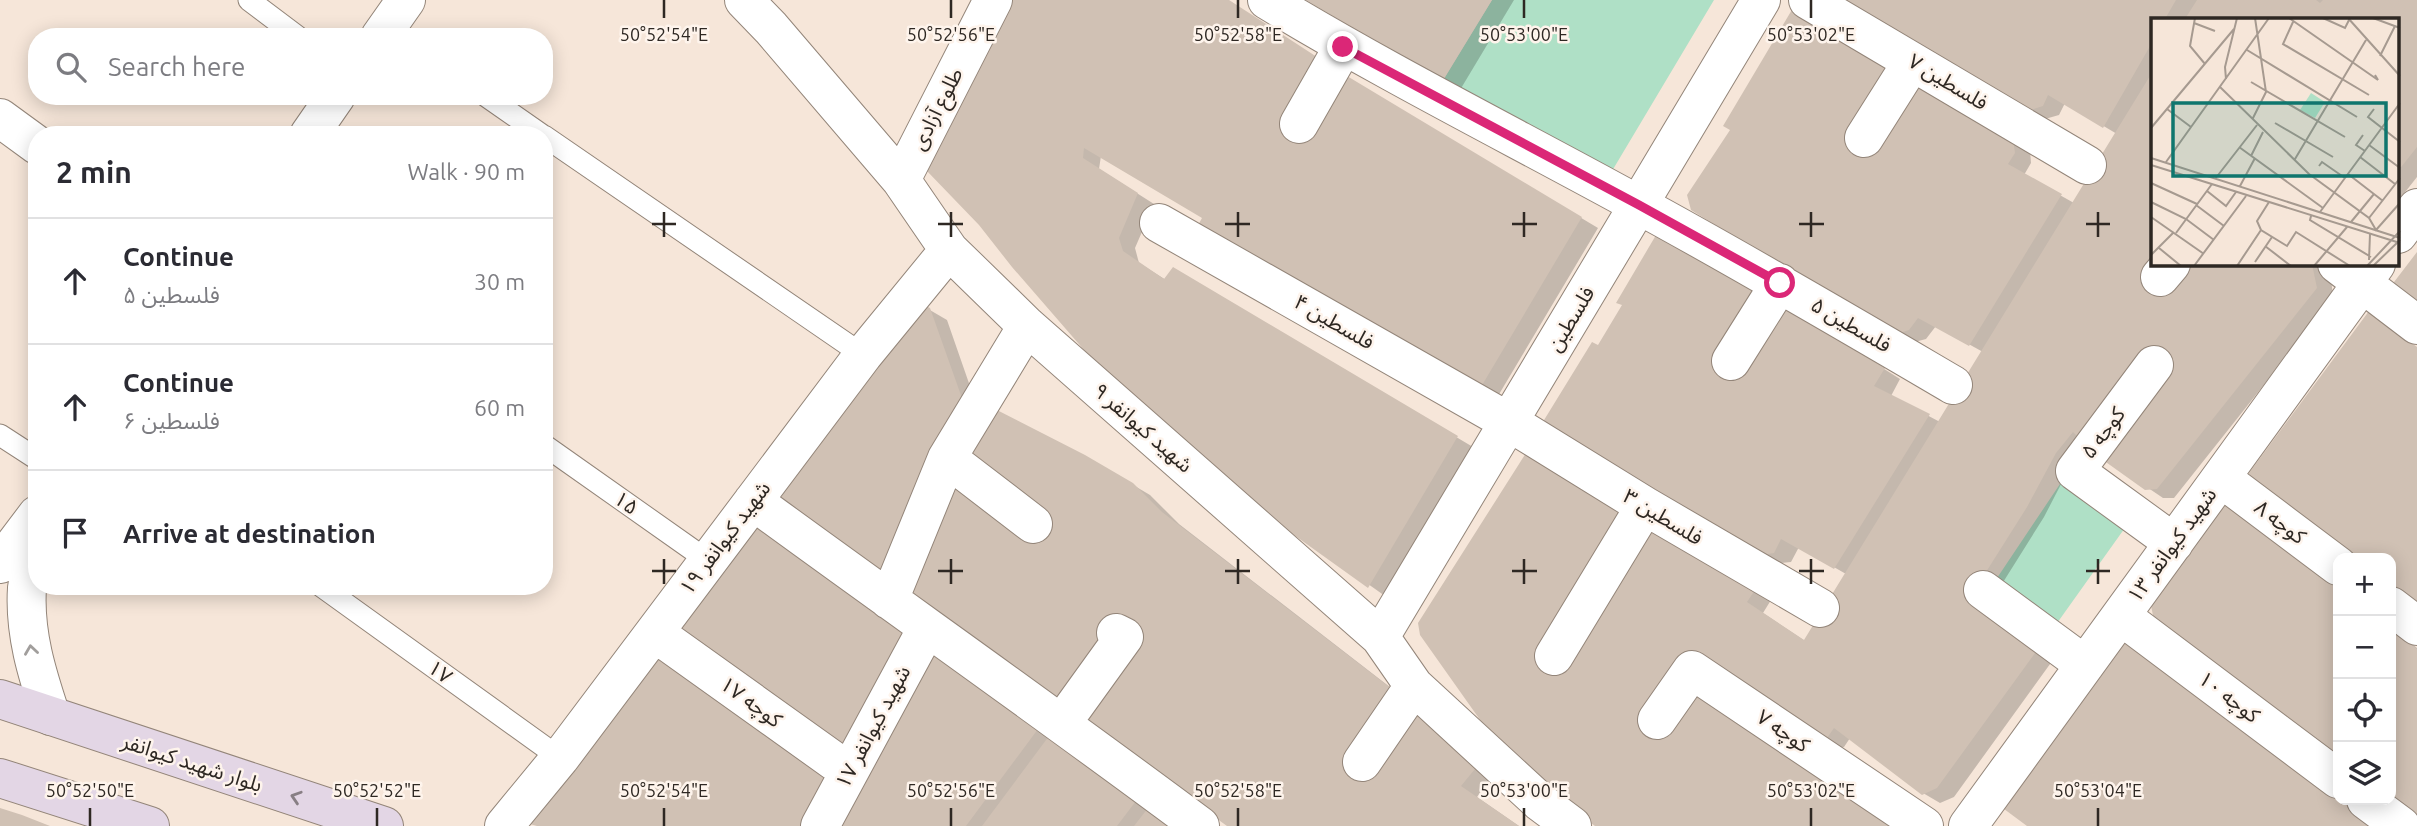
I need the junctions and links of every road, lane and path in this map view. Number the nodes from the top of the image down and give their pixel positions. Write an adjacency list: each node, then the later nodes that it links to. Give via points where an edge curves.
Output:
1 (249, 0): 7 (lane)
2 (744, 0): 20 (street, شهید کیوانفر ۹)
3 (993, 0): 20 (street, طلوع آزادی)
4 (1267, 0): 8 (street, فلسطین ۵)
5 (1762, 0): 21 (street, فلسطین)
6 (1808, 0): 9 (street, فلسطین ۷)
7 (286, 28)
8 (1343, 47): 13 (street); 21 (street, فلسطین ۵)
9 (1912, 61): 17 (street); 19 (street, فلسطین ۷)
10 (331, 105): 14 (street)
11 (499, 105): 15 (lane)
12 (0, 118): 16 (street)
13 (1299, 124)
14 (315, 126)
15 (529, 126)
16 (28, 138)
17 (1864, 138)
18 (553, 143): 30 (lane)
19 (2087, 165)
20 (901, 180): 25 (street, شهید کیوانفر ۹)
21 (1639, 205): 27 (street, فلسطین ۵); 34 (street, فلسطین)
22 (2417, 208): 24 (street)
23 (1159, 223): 34 (street, فلسطین ۴)
24 (2400, 231)
25 (948, 250): 29 (street, شهید کیوانفر ۹); 30 (street, شهید کیوانفر ۱۹)
26 (2358, 271): 28 (street); 39 (street, شهید کیوانفر ۱۳)
27 (1780, 283): 31 (street); 33 (street, فلسطین ۵)
28 (2417, 325)
29 (1027, 326): 38 (street); 59 (street, شهید کیوانفر ۹)
30 (863, 355): 40 (street, شهید کیوانفر ۱۹)
31 (1731, 361)
32 (2154, 365): 44 (street, کوچه ۵, via 2075,471)
33 (1953, 385)
34 (1509, 422): 41 (street, فلسطین ۳); 59 (street, فلسطین)
35 (0, 435): 37 (lane)
36 (553, 451): 45 (lane, ۱۵)
37 (28, 453)
38 (947, 458): 42 (street); 51 (street)
39 (2221, 478): 44 (street, شهید کیوانفر ۱۳); 46 (street, کوچه ۸)
40 (753, 501): 45 (street, شهید کیوانفر ۱۹); 51 (street)
41 (1645, 506): 52 (street, فلسطین ۳); 60 (street)
42 (1033, 524)
43 (28, 527): 47 (street)
44 (2174, 543): 54 (street, شهید کیوانفر ۱۳)
45 (707, 560): 57 (street, شهید کیوانفر ۱۹)
46 (2333, 562)
47 (0, 564)
48 (28, 583): 64 (street, one-way to 48, via 34,665 27,623)
49 (1983, 590): 61 (street)
50 (334, 595): 67 (lane, ۱۷)
51 (889, 600): 56 (street)
52 (1820, 608)
53 (2396, 610): 55 (street)
54 (2121, 616): 61 (street, شهید کیوانفر ۱۳); 70 (street, کوچه ۱۰)
55 (2417, 626)
56 (927, 628): 66 (street); 69 (street, شهید کیوانفر ۱۷)
57 (655, 633): 67 (street, شهید کیوانفر ۱۹); 69 (street, کوچه ۱۷)
58 (1116, 633): 66 (street, via 1124,637)
59 (1380, 637): 62 (street, شهید کیوانفر ۹)
60 (1554, 656)
61 (2085, 664): 73 (street, شهید کیوانفر ۱۳)
62 (1414, 686): 68 (street); 79 (street, شهید کیوانفر ۹)
63 (0, 699): 64 (main road, بلوار شهید کیوانفر)
64 (51, 716): 75 (main road, بلوار شهید کیوانفر, one-way to 64)
65 (1657, 720): 80 (street, کوچه ۷, via 1692,670)
66 (1062, 723): 78 (street)
67 (560, 758): 76 (street, شهید کیوانفر ۱۹)
68 (1362, 762)
69 (848, 771): 77 (street, شهید کیوانفر ۱۷)
70 (2333, 775)
71 (0, 778): 74 (main road)
72 (2373, 805): 81 (street)
73 (1985, 820)
74 (150, 826)
75 (384, 826)
76 (504, 826)
77 (820, 826)
78 (1200, 826)
79 (1572, 826)
80 (1924, 826)
81 (2401, 826)

